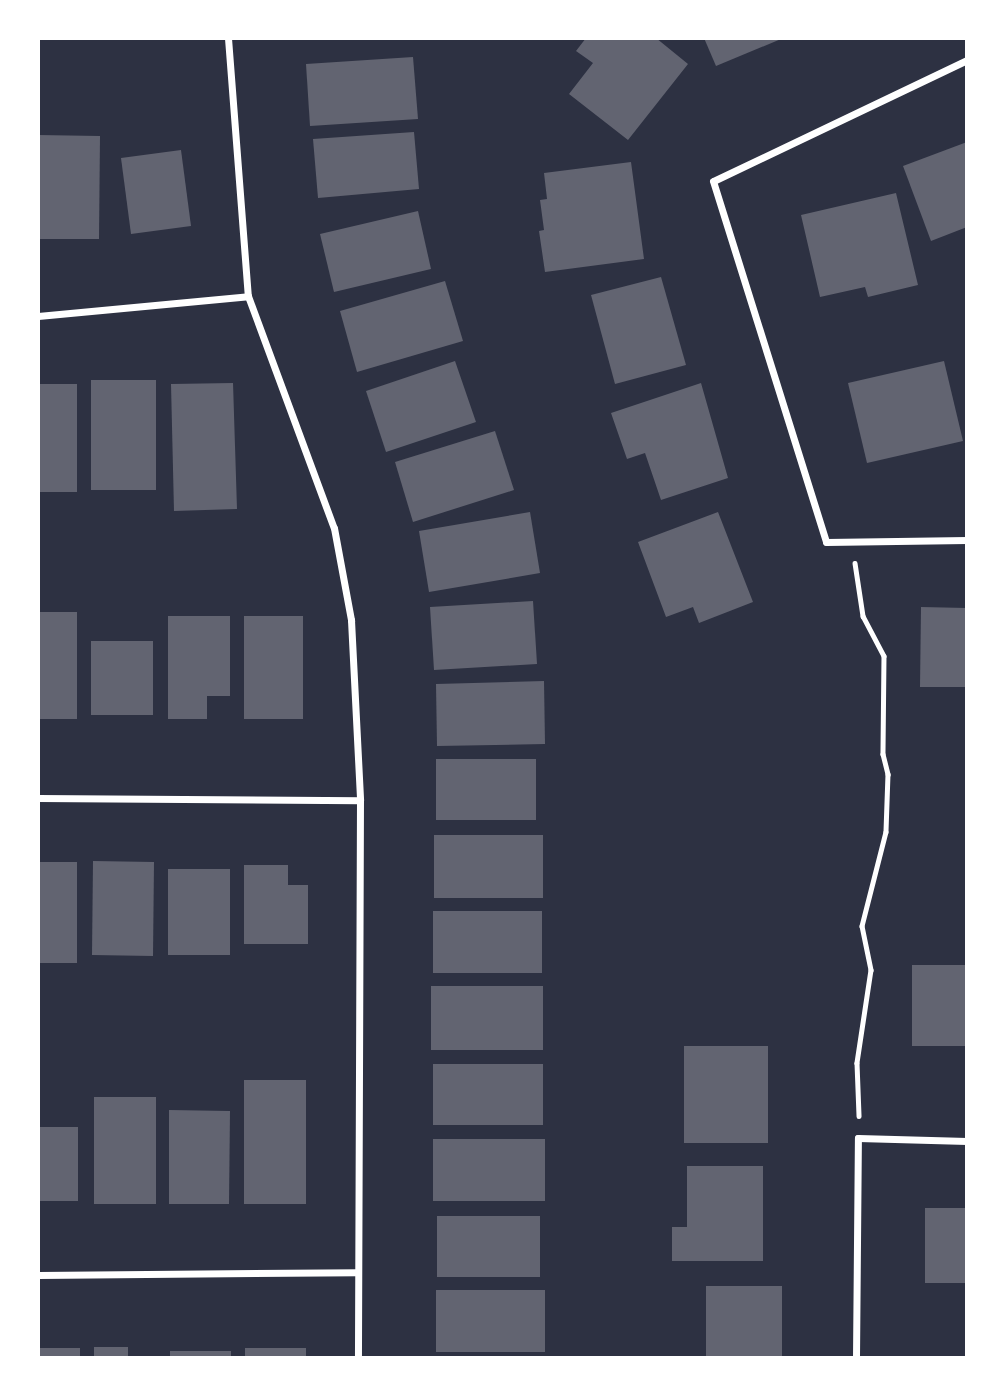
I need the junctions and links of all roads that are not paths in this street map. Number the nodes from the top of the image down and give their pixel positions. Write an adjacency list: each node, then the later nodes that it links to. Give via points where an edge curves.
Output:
1 (228, 38): 3 (street)
2 (967, 60): 5 (street, via 713,181 826,542)
3 (248, 296): 4 (street); 7 (street, via 334,528 351,620)
4 (38, 316)
5 (967, 540)
6 (38, 798): 7 (street)
7 (360, 800): 9 (street)
8 (967, 1141): 12 (street, via 858,1138)
9 (358, 1272): 10 (street); 11 (street)
10 (38, 1275)
11 (358, 1357)
12 (856, 1357)

